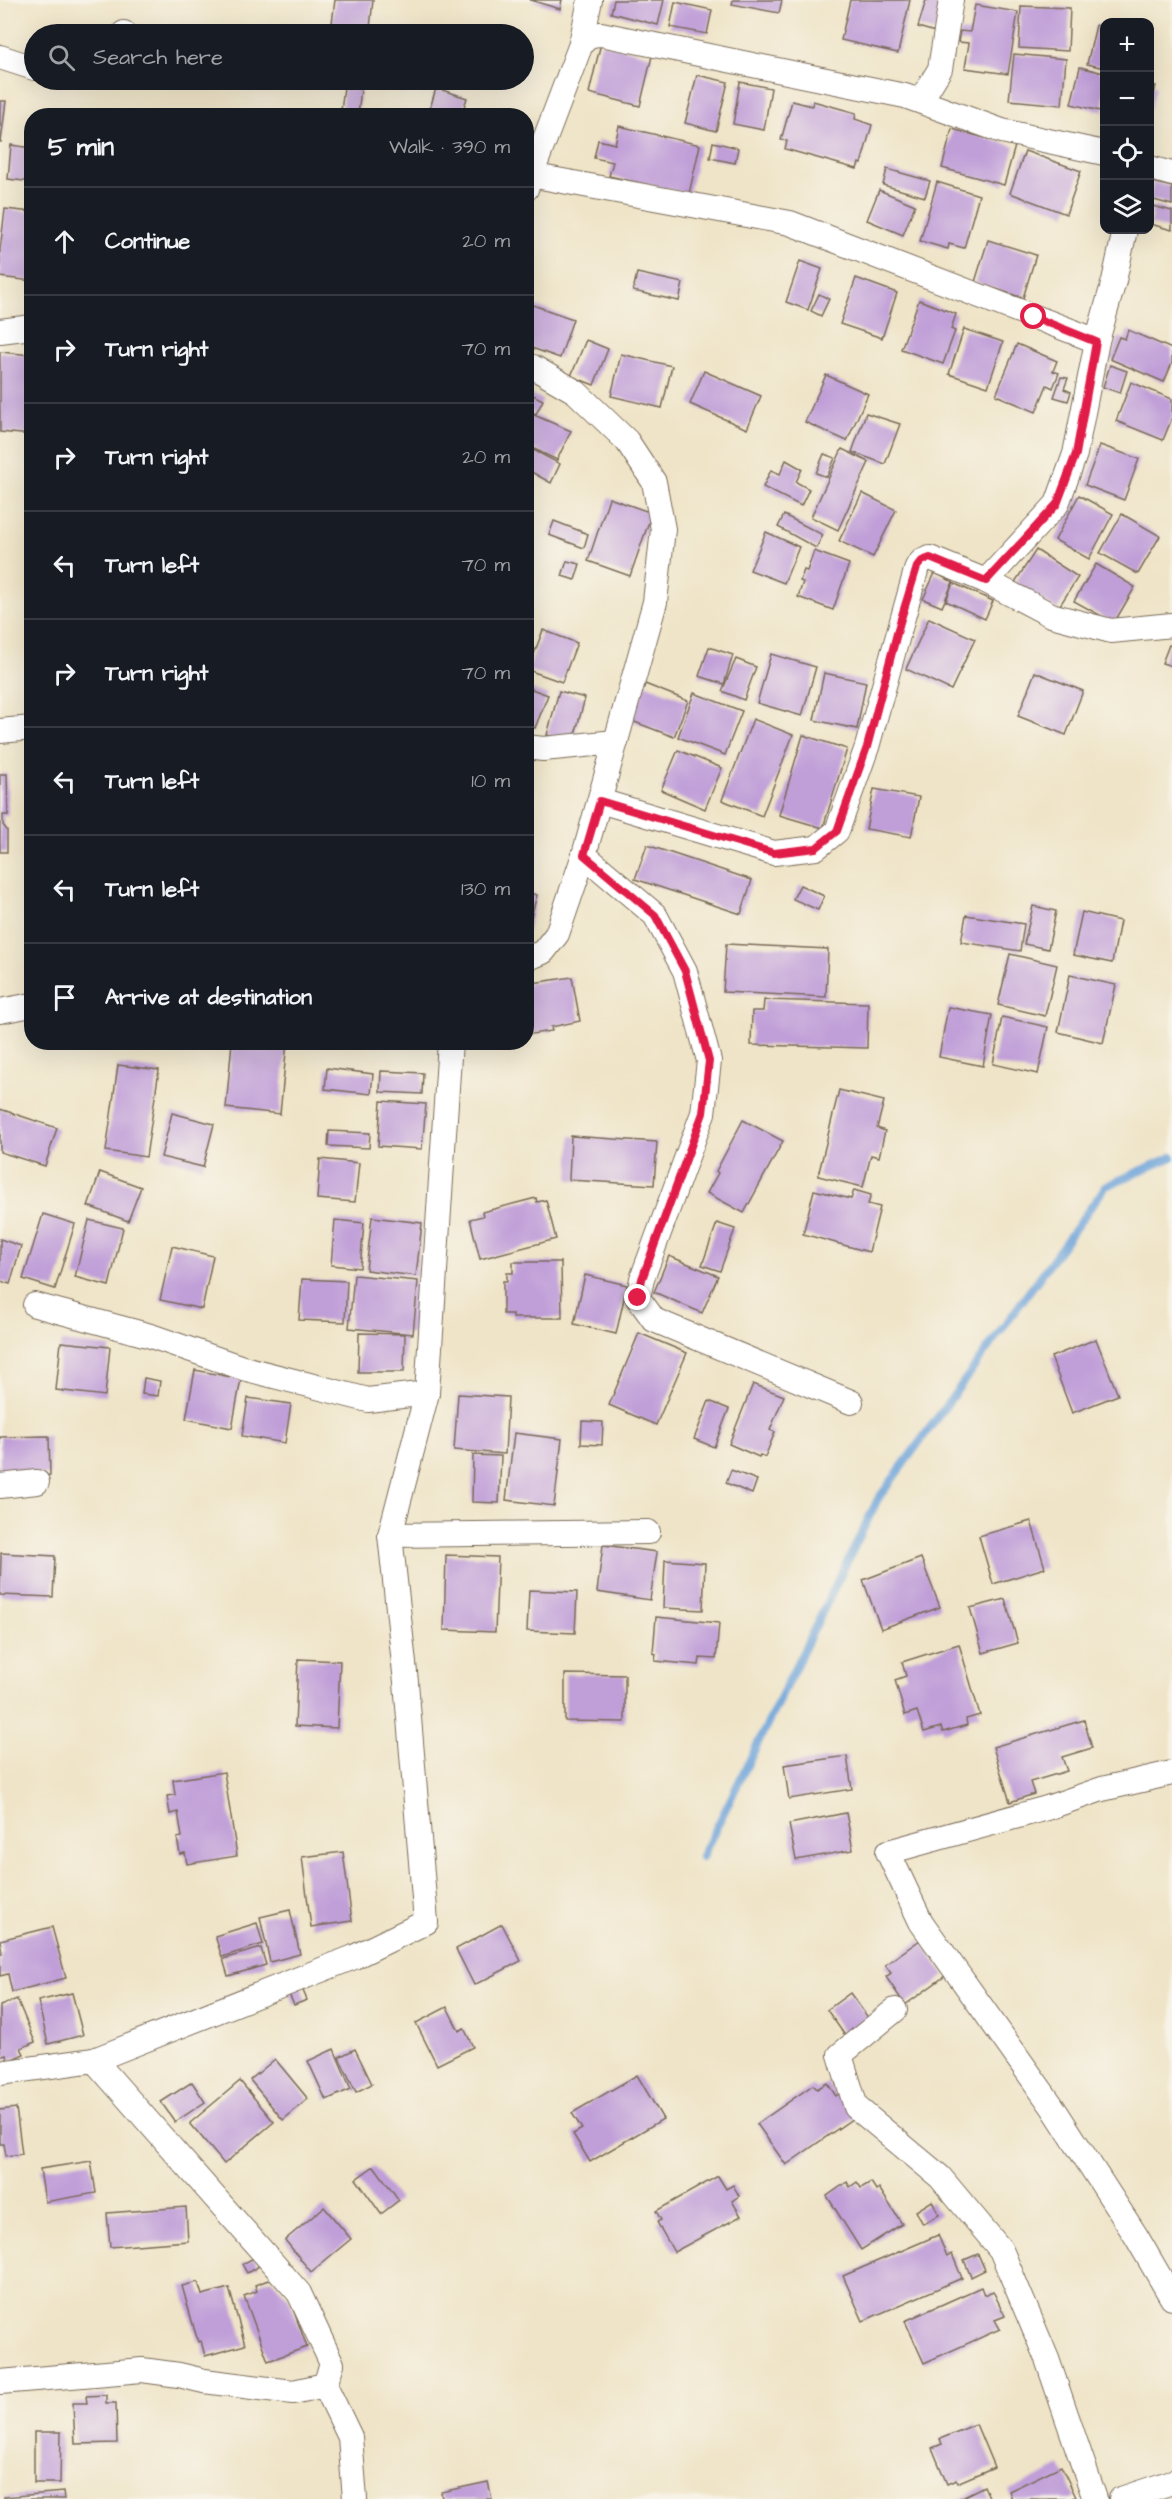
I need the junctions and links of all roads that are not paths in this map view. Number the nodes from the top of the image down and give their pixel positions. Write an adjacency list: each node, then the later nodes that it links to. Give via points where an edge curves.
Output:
1 (590, 0): 3 (street)
2 (951, 0): 6 (street, via 940,69)
3 (581, 44): 6 (street, via 590,35 601,34); 8 (street)
4 (0, 57): 5 (street)
5 (24, 65)
6 (921, 100): 7 (street, via 1002,131)
7 (1100, 152)
8 (534, 166)
9 (1154, 169): 10 (street)
10 (1172, 174)
11 (534, 183): 15 (street, via 790,223)
12 (1124, 234): 15 (street)
13 (24, 328): 14 (street)
14 (0, 331)
15 (1096, 342): 17 (street, via 1076,454 1057,504)
16 (534, 368): 21 (street, via 576,392 627,441 654,482 663,530 655,602)
17 (986, 581): 18 (street, via 1051,615 1111,631); 23 (street, via 930,558 917,567 867,747 837,831 816,848 774,853)
18 (1172, 625)
19 (24, 729): 20 (street)
20 (0, 731)
21 (616, 742): 22 (street); 23 (street)
22 (534, 748)
23 (600, 801): 24 (street)
24 (584, 855): 25 (street, via 557,934 543,952); 31 (street, via 655,915 685,971 709,1061 703,1113 638,1298 654,1320)
25 (534, 956)
26 (24, 1006): 27 (street)
27 (0, 1011)
28 (449, 1050): 30 (street)
29 (35, 1305): 30 (street, via 152,1336 243,1368 368,1400)
30 (427, 1393): 35 (street)
31 (851, 1402)
32 (37, 1482): 33 (street)
33 (0, 1486)
34 (648, 1532): 35 (street)
35 (390, 1535): 38 (street, via 426,1922 354,1957)
36 (1172, 1773): 40 (street, via 1102,1789 888,1852 921,1922 1052,2106)
37 (895, 2010): 45 (street, via 840,2055 856,2107 940,2177 1001,2250 1047,2359)
38 (94, 2060): 39 (street); 42 (street, via 299,2293 332,2364)
39 (0, 2073)
40 (1172, 2298)
41 (0, 2382): 42 (street, via 142,2370 293,2392)
42 (325, 2385): 44 (street, via 350,2437)
43 (1172, 2482): 46 (street)
44 (355, 2499)
45 (1095, 2499)
46 (1121, 2499)

